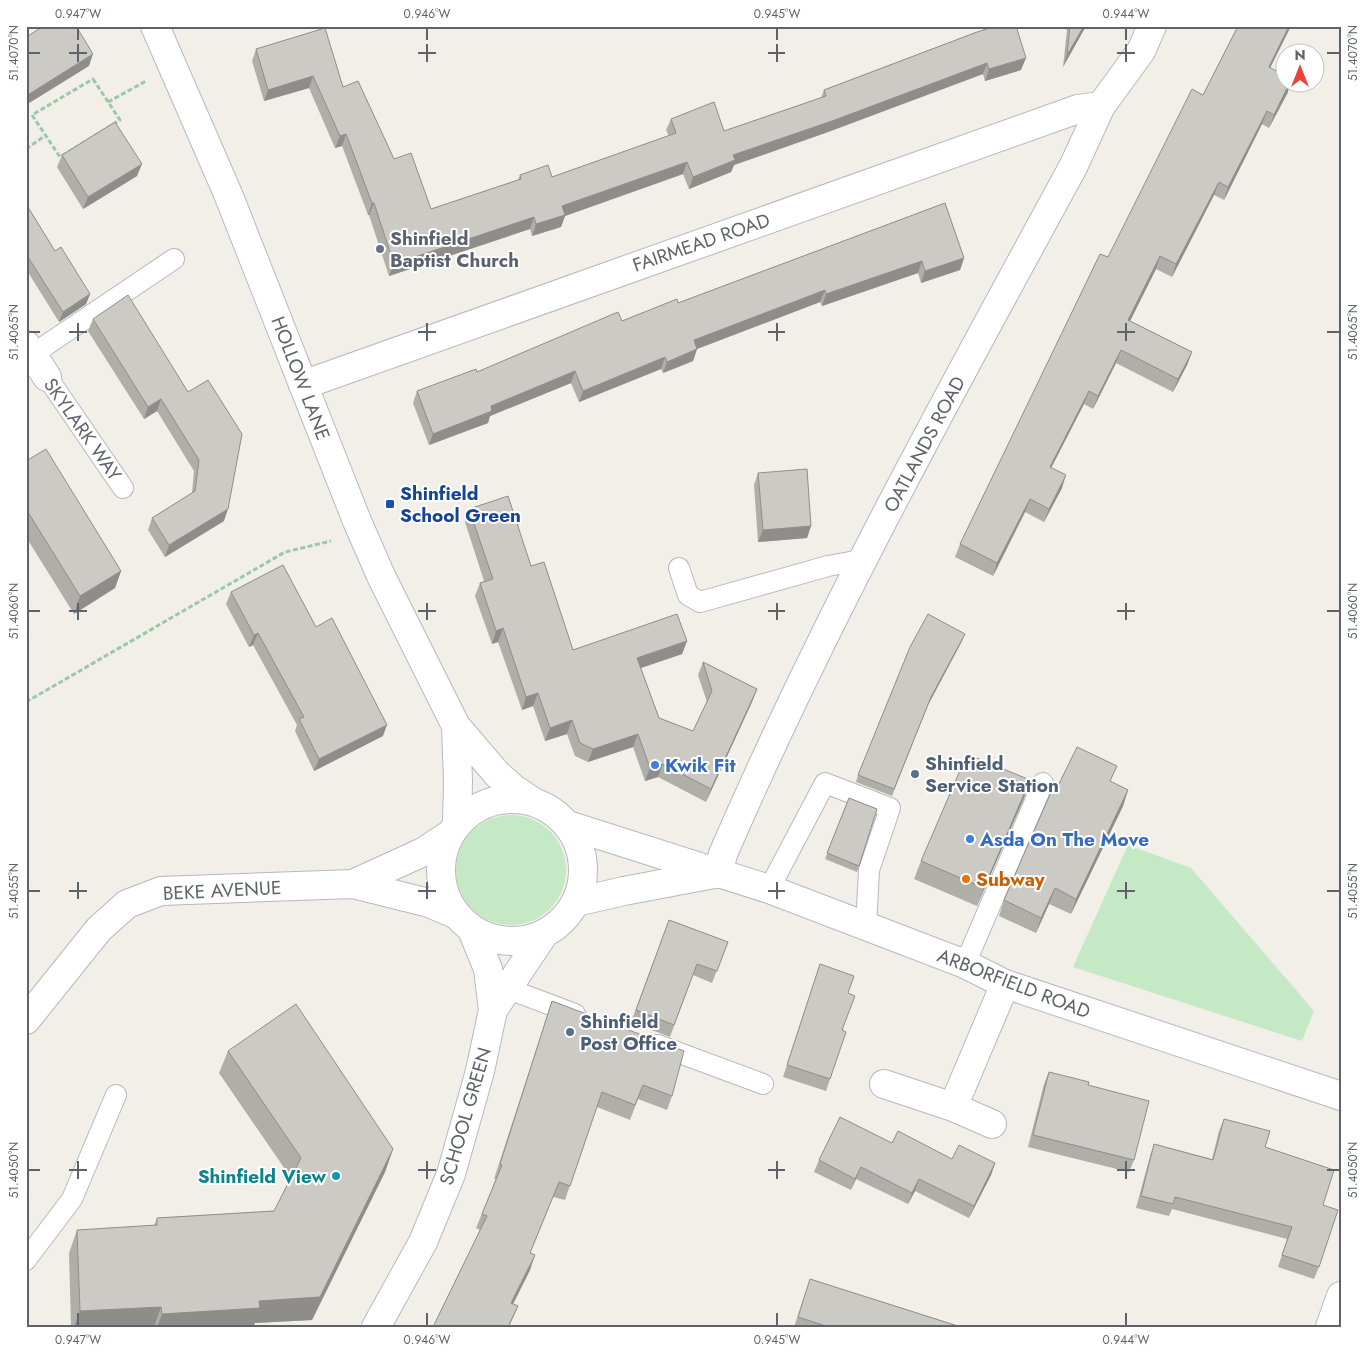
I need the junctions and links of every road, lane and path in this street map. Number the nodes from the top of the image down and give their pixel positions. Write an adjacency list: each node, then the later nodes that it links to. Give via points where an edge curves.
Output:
1 (154, 26): 11 (main road, HOLLOW LANE, via 228,194)
2 (1152, 26): 5 (main road, OATLANDS ROAD, via 1141,51)
3 (147, 81): 4 (path)
4 (108, 102): 6 (path, via 120,120 60,157); 6 (path, via 93,78 32,115)
5 (1101, 106): 11 (main road, FAIRMEAD ROAD, via 1078,109); 14 (main road, OATLANDS ROAD, via 1073,167)
6 (46, 136): 7 (path)
7 (26, 150)
8 (174, 260): 9 (lane)
9 (29, 350): 10 (main road, SKYLARK WAY)
10 (47, 377): 12 (lane, SKYLARK WAY)
11 (303, 384): 17 (main road, HOLLOW LANE, via 357,521)
12 (123, 488)
13 (334, 540): 16 (path, via 285,552)
14 (861, 560): 15 (lane, via 828,566 700,602 688,594); 22 (main road, OATLANDS ROAD, via 794,695 723,854)
15 (679, 568)
16 (26, 702)
17 (456, 726): 19 (main road, HOLLOW LANE, via 514,790); 21 (main road, HOLLOW LANE, via 458,780)
18 (1043, 783): 29 (lane)
19 (532, 801): 20 (main road, via 552,810); 21 (main road, via 504,798 478,806)
20 (568, 825): 22 (main road, ARBORFIELD ROAD); 25 (main road, via 578,842 583,863 583,883)
21 (453, 829): 23 (main road, via 423,852); 26 (main road, via 442,850 441,885)
22 (718, 874): 24 (main road, ARBORFIELD ROAD); 25 (main road, ARBORFIELD ROAD)
23 (353, 884): 26 (main road, via 429,903); 33 (main road, BEKE AVENUE, via 161,891 127,904 99,928)
24 (769, 889): 27 (main road, ARBORFIELD ROAD); 27 (lane, via 825,783 890,808 869,870)
25 (576, 902): 28 (main road, via 563,921)
26 (463, 922): 28 (main road, via 495,940 520,941); 31 (main road, SCHOOL GREEN)
27 (866, 926): 29 (main road, ARBORFIELD ROAD)
28 (544, 934): 31 (main road, SCHOOL GREEN)
29 (965, 964): 30 (main road, ARBORFIELD ROAD)
30 (1005, 984): 38 (main road, ARBORFIELD ROAD); 39 (main road)
31 (500, 999): 32 (lane); 43 (main road, SCHOOL GREEN, via 451,1174 423,1242)
32 (589, 1019)
33 (26, 1020)
34 (644, 1040): 35 (lane)
35 (763, 1084)
36 (884, 1084): 39 (main road)
37 (116, 1095): 41 (lane, via 72,1199)
38 (1341, 1096)
39 (953, 1107): 40 (main road)
40 (992, 1124)
41 (26, 1260)
42 (1341, 1296): 44 (main road)
43 (376, 1327)
44 (1330, 1327)

